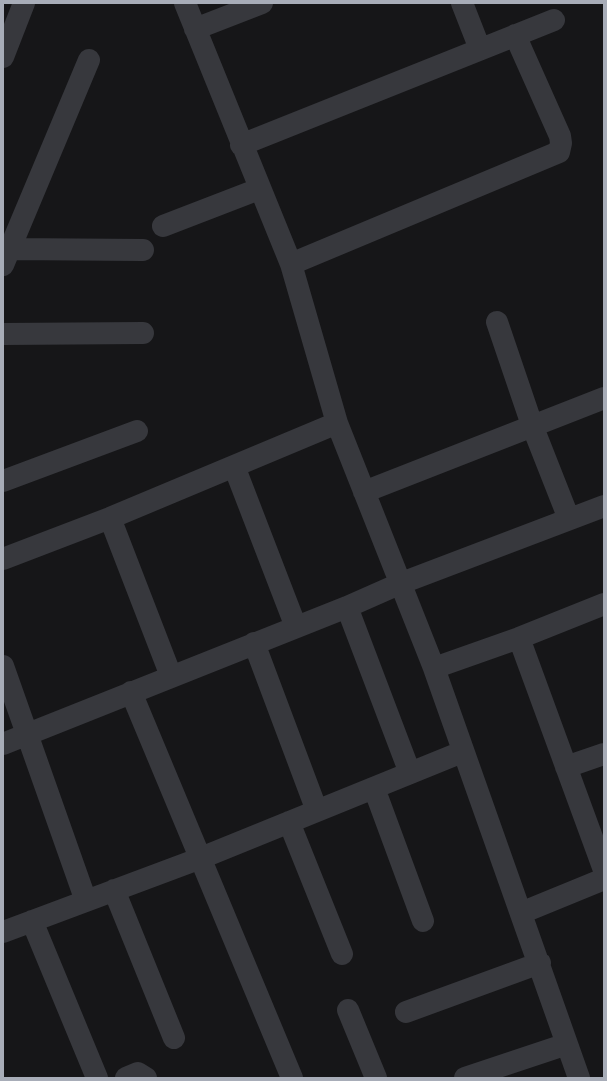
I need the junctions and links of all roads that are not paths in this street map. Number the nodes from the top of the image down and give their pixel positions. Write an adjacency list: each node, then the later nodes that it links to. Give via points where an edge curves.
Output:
1 (24, 3): 9 (street)
2 (185, 3): 6 (street)
3 (262, 3): 6 (street)
4 (462, 3): 8 (street)
5 (554, 20): 7 (street)
6 (195, 29): 11 (street)
7 (515, 35): 8 (street); 16 (street, via 560,136 559,152)
8 (480, 49): 11 (street)
9 (3, 57)
10 (89, 60): 15 (street)
11 (241, 145): 12 (street)
12 (259, 188): 13 (street); 16 (street)
13 (163, 226)
14 (143, 250): 15 (street)
15 (6, 257)
16 (291, 264): 21 (street)
17 (497, 322): 22 (street)
18 (143, 333): 19 (street)
19 (3, 334)
20 (604, 398): 22 (street)
21 (337, 423): 24 (street); 26 (street)
22 (532, 425): 26 (street); 29 (street)
23 (137, 431): 25 (street)
24 (234, 466): 28 (street); 34 (street)
25 (3, 481)
26 (364, 492): 31 (street)
27 (604, 506): 29 (street)
28 (110, 518): 30 (street); 39 (street)
29 (569, 519): 31 (street)
30 (3, 559)
31 (399, 584): 33 (street); 38 (street)
32 (604, 604): 35 (street)
33 (347, 607): 34 (street); 46 (street)
34 (296, 627): 36 (street)
35 (519, 638): 38 (street); 45 (street)
36 (254, 643): 39 (street); 48 (street)
37 (3, 666): 41 (street)
38 (434, 668): 43 (street)
39 (171, 676): 40 (street)
40 (131, 692): 41 (street); 50 (street)
41 (28, 733): 42 (street); 54 (street)
42 (3, 744)
43 (462, 752): 46 (street); 55 (street)
44 (604, 754): 45 (street)
45 (566, 768): 51 (street)
46 (410, 773): 47 (street)
47 (374, 788): 48 (street); 57 (street)
48 (317, 811): 49 (street)
49 (289, 822): 50 (street); 59 (street)
50 (201, 858): 53 (street); 68 (street)
51 (604, 870)
52 (604, 879): 55 (street)
53 (114, 890): 54 (street); 63 (street)
54 (86, 901): 56 (street)
55 (521, 913): 60 (street)
56 (32, 921): 58 (street); 65 (street)
57 (423, 921)
58 (3, 932)
59 (342, 954)
60 (540, 963): 62 (street); 64 (street)
61 (348, 1010): 69 (street)
62 (406, 1012)
63 (174, 1038)
64 (568, 1044): 70 (street); 71 (street)
65 (97, 1078)
66 (126, 1078): 67 (street, via 138,1074)
67 (146, 1078)
68 (292, 1078)
69 (376, 1078)
70 (466, 1078)
71 (579, 1078)

